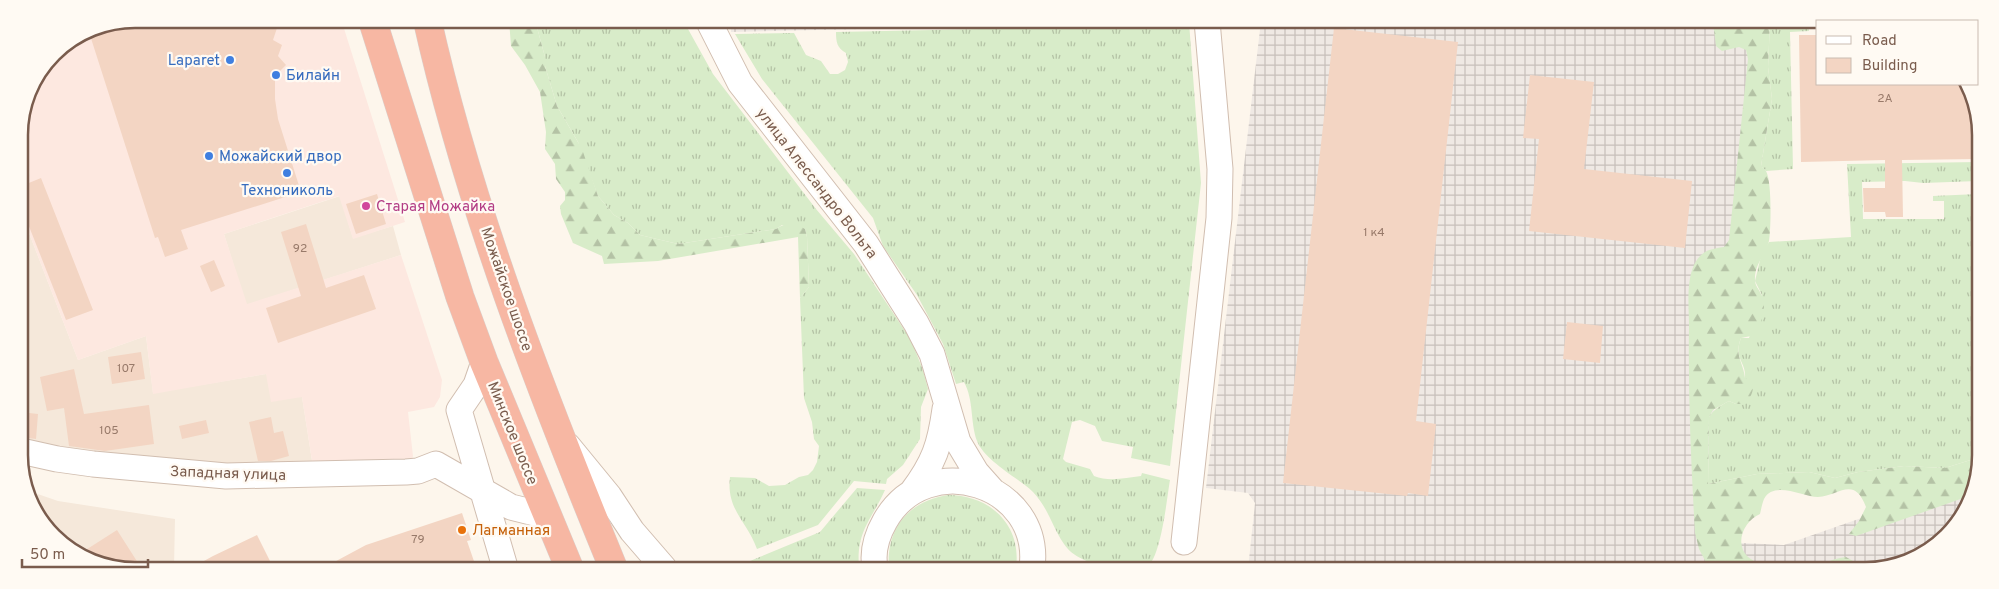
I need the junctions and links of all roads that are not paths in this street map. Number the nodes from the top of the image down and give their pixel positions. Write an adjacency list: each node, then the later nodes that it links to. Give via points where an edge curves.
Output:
1 (375, 28): 5 (highway, Минское шоссе, via 460,297)
2 (429, 28): 7 (highway, Можайское шоссе, via 442,87 489,240)
3 (712, 28): 6 (street, улица Алессандро Вольта, via 740,83 866,244 916,322 932,354)
4 (1208, 28): 13 (street, via 1220,169 1219,218)
5 (484, 362): 9 (street, via 476,385 459,410); 12 (highway, Минское шоссе)
6 (946, 402): 10 (street, улица Алессандро Вольта, via 958,442 976,472); 11 (street, via 940,443 926,473)
7 (558, 434): 17 (highway); 18 (street)
8 (28, 453): 9 (street, Западная улица, via 93,464 226,476 406,472 436,464)
9 (481, 490): 12 (street, via 511,507); 15 (street)
10 (992, 490): 11 (street, via 973,482 952,480 931,483); 14 (street, via 1010,504 1024,522)
11 (912, 492): 19 (street, via 891,510 878,533)
12 (547, 516): 16 (highway, Минское шоссе)
13 (1184, 542)
14 (1035, 561)
15 (503, 562)
16 (567, 562)
17 (611, 562)
18 (659, 562)
19 (874, 562)

